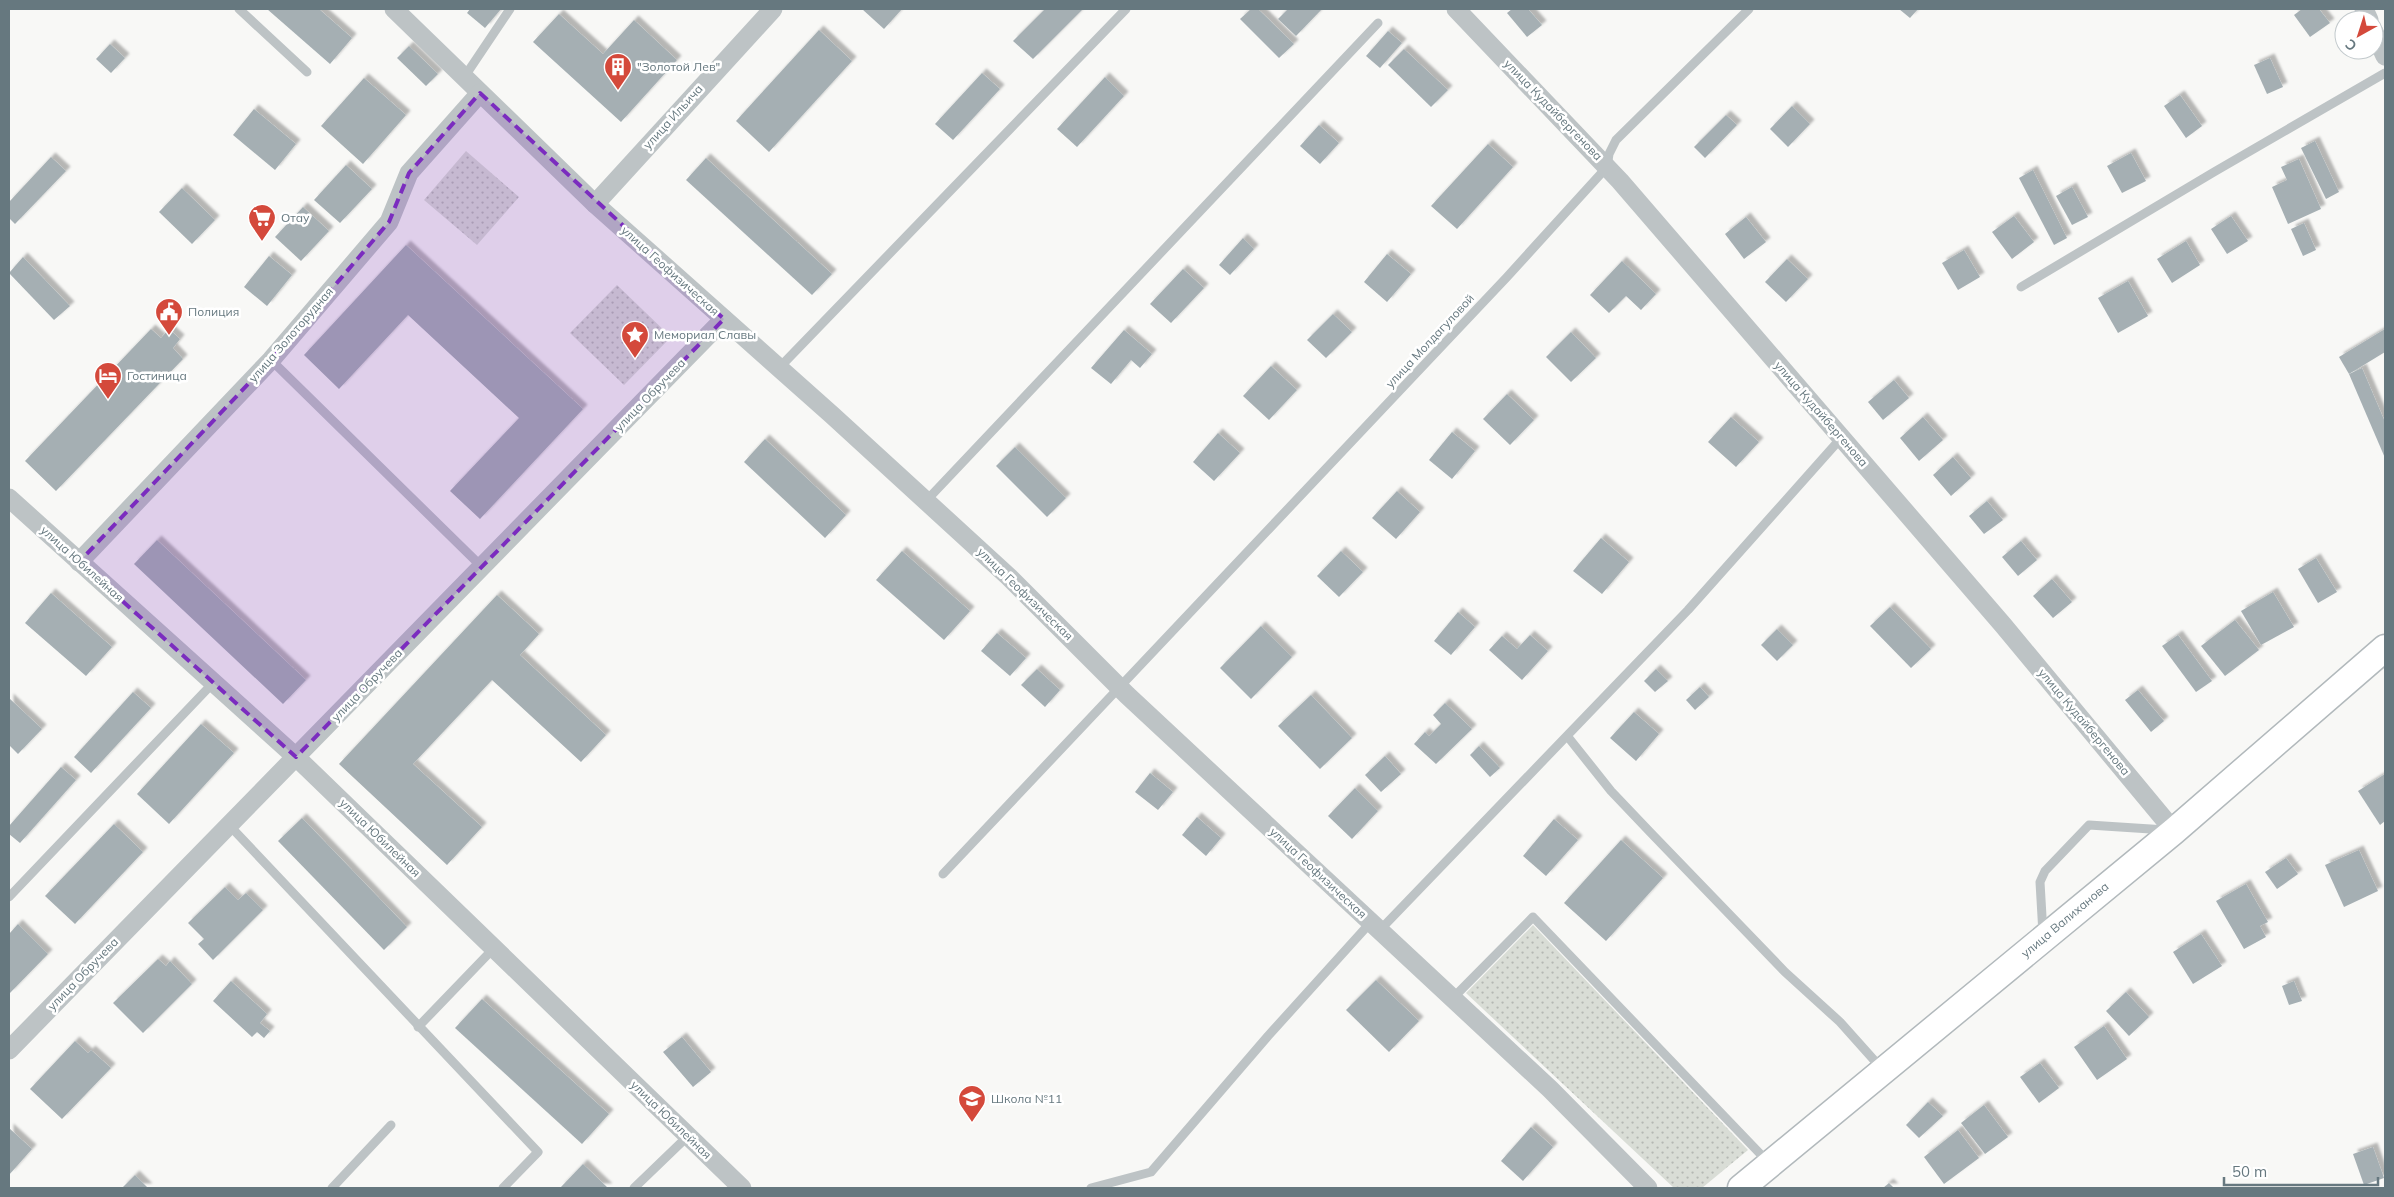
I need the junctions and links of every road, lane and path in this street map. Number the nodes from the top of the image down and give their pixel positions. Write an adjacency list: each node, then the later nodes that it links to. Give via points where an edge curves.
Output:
1 (240, 9): 9 (lane)
2 (394, 9): 11 (street, улица Геофизическая)
3 (510, 9): 11 (lane)
4 (773, 9): 14 (street, улица Ильича)
5 (1126, 9): 18 (lane)
6 (1456, 9): 13 (street, улица Кудайбергенова)
7 (1749, 9): 13 (lane, улица Молдагуловой, via 1616,140 1609,154)
8 (1378, 22): 21 (lane)
9 (307, 72)
10 (2385, 73): 15 (lane)
11 (465, 76): 12 (street, улица Геофизическая)
12 (480, 92): 14 (street, улица Геофизическая); 17 (street, улица Золоторудная, via 409,173 388,222)
13 (1608, 167): 19 (street, улица Кудайбергенова); 26 (lane, улица Молдагуловой)
14 (595, 204): 16 (street, улица Геофизическая)
15 (2021, 287)
16 (724, 319): 18 (street, улица Геофизическая); 23 (street, улица Обручева)
17 (270, 360): 22 (street, улица Золоторудная); 23 (lane)
18 (779, 368): 21 (street, улица Геофизическая)
19 (1842, 437): 27 (lane, via 1688,610); 30 (street, улица Кудайбергенова)
20 (9, 498): 22 (street, улица Юбилейная)
21 (926, 501): 26 (street, улица Геофизическая, via 1009,577)
22 (79, 562): 25 (street, улица Юбилейная)
23 (482, 567): 28 (street, улица Обручева)
24 (2385, 648): 30 (main road, улица Валиханова)
25 (214, 683): 28 (street, улица Юбилейная); 32 (lane)
26 (1121, 688): 31 (lane, улица Молдагуловой); 33 (street, улица Геофизическая)
27 (1568, 737): 33 (lane); 39 (lane, via 1611,791 1785,972 1840,1022)
28 (296, 757): 29 (street, улица Обручева); 35 (street, улица Юбилейная)
29 (229, 825): 37 (lane); 38 (street, улица Обручева)
30 (2174, 831): 34 (main road, улица Валиханова); 34 (lane, via 2088,825 2045,871 2040,882)
31 (943, 874)
32 (9, 897)
33 (1375, 926): 36 (street, улица Геофизическая); 47 (lane, via 1268,1036 1151,1172)
34 (2043, 939): 39 (main road, улица Валиханова)
35 (494, 948): 37 (lane); 41 (street, улица Юбилейная)
36 (1453, 998): 42 (lane, via 1533,916); 48 (street, улица Геофизическая, via 1550,1089)
37 (418, 1027): 44 (lane, via 538,1152)
38 (9, 1050)
39 (1884, 1071): 42 (main road, улица Валиханова)
40 (391, 1126): 43 (lane)
41 (688, 1136): 45 (lane); 46 (street, улица Юбилейная)
42 (1770, 1164): 49 (main road, улица Валиханова)
43 (332, 1188)
44 (503, 1188)
45 (634, 1188)
46 (742, 1188)
47 (1090, 1188)
48 (1648, 1188)
49 (1741, 1188)

